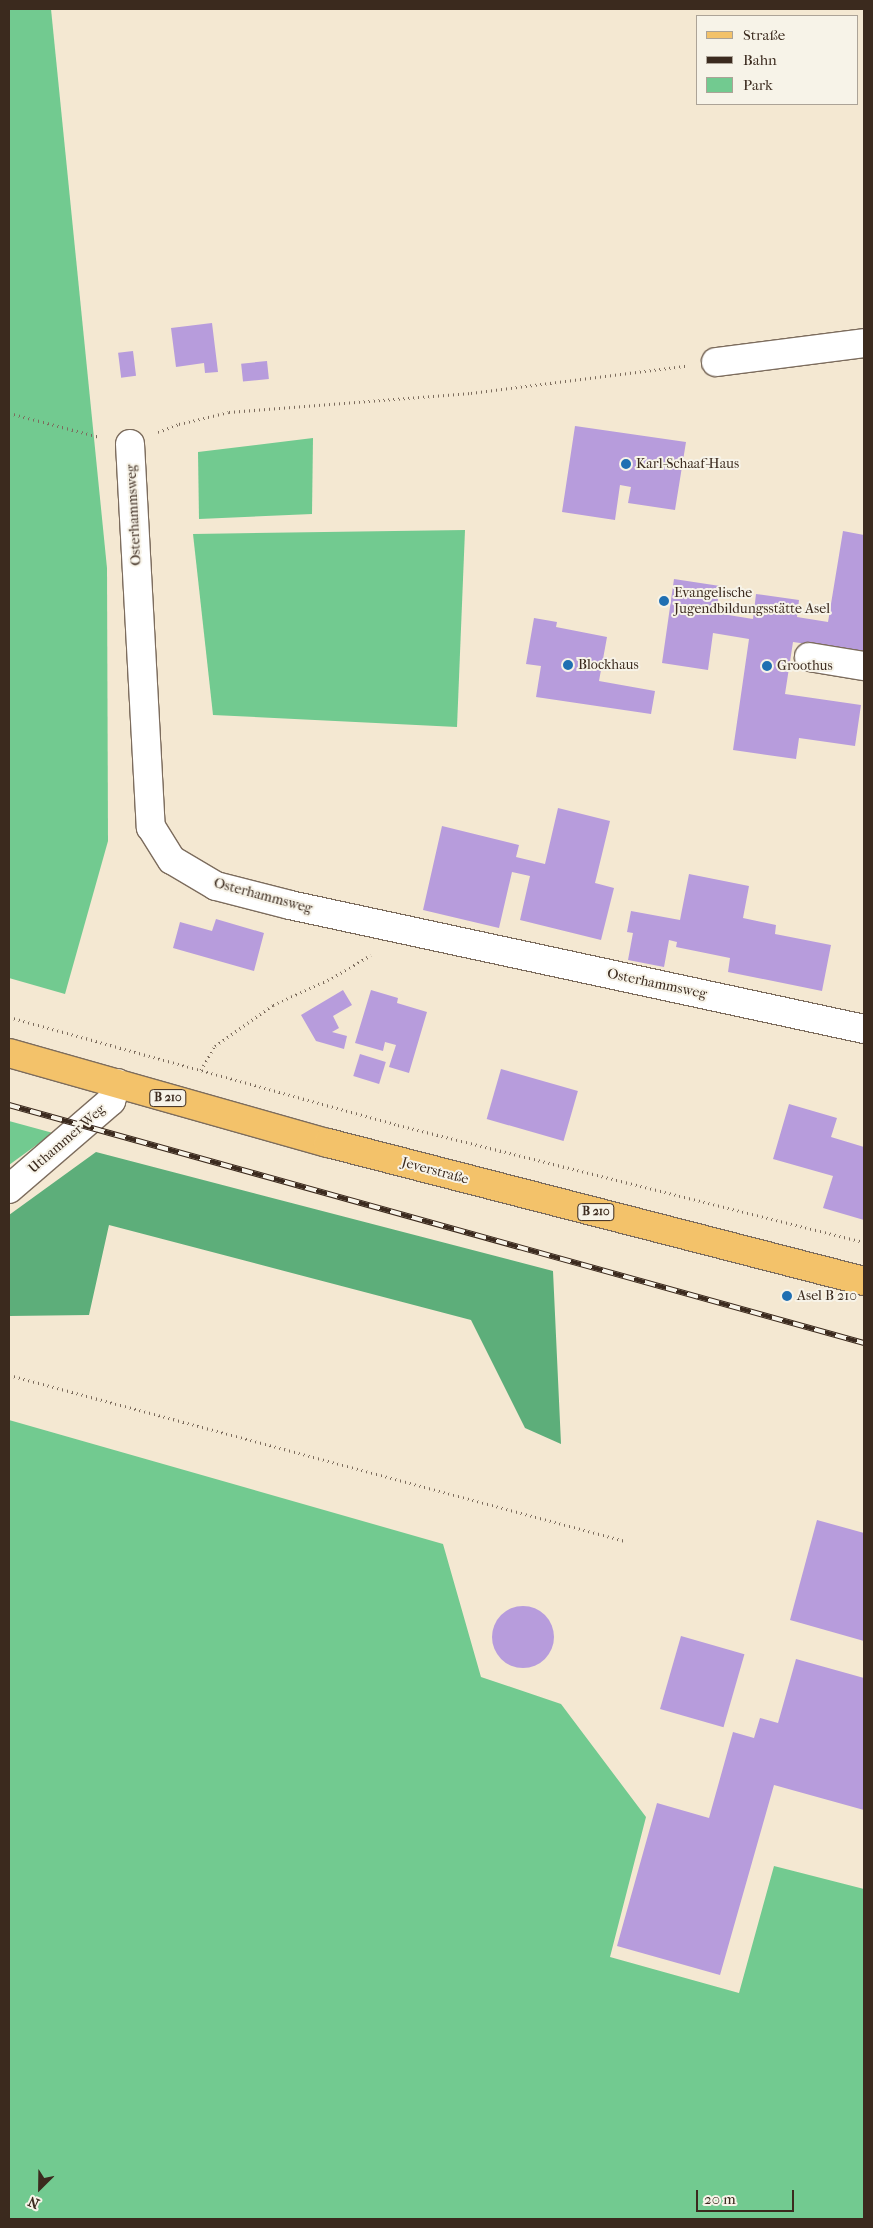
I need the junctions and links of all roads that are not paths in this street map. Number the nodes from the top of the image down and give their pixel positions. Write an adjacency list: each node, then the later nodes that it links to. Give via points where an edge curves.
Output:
1 (864, 343): 2 (street)
2 (716, 362)
3 (130, 444): 6 (street, Osterhammsweg, via 151,827 172,860 216,886)
4 (809, 657): 5 (street)
5 (864, 666)
6 (864, 1029)
7 (9, 1053): 8 (main road, Jeverstraße / B 210)
8 (117, 1083): 9 (street, Uthammer Weg, via 111,1101); 10 (main road, Jeverstraße / B 210, via 328,1143)
9 (9, 1189)
10 (864, 1281)

